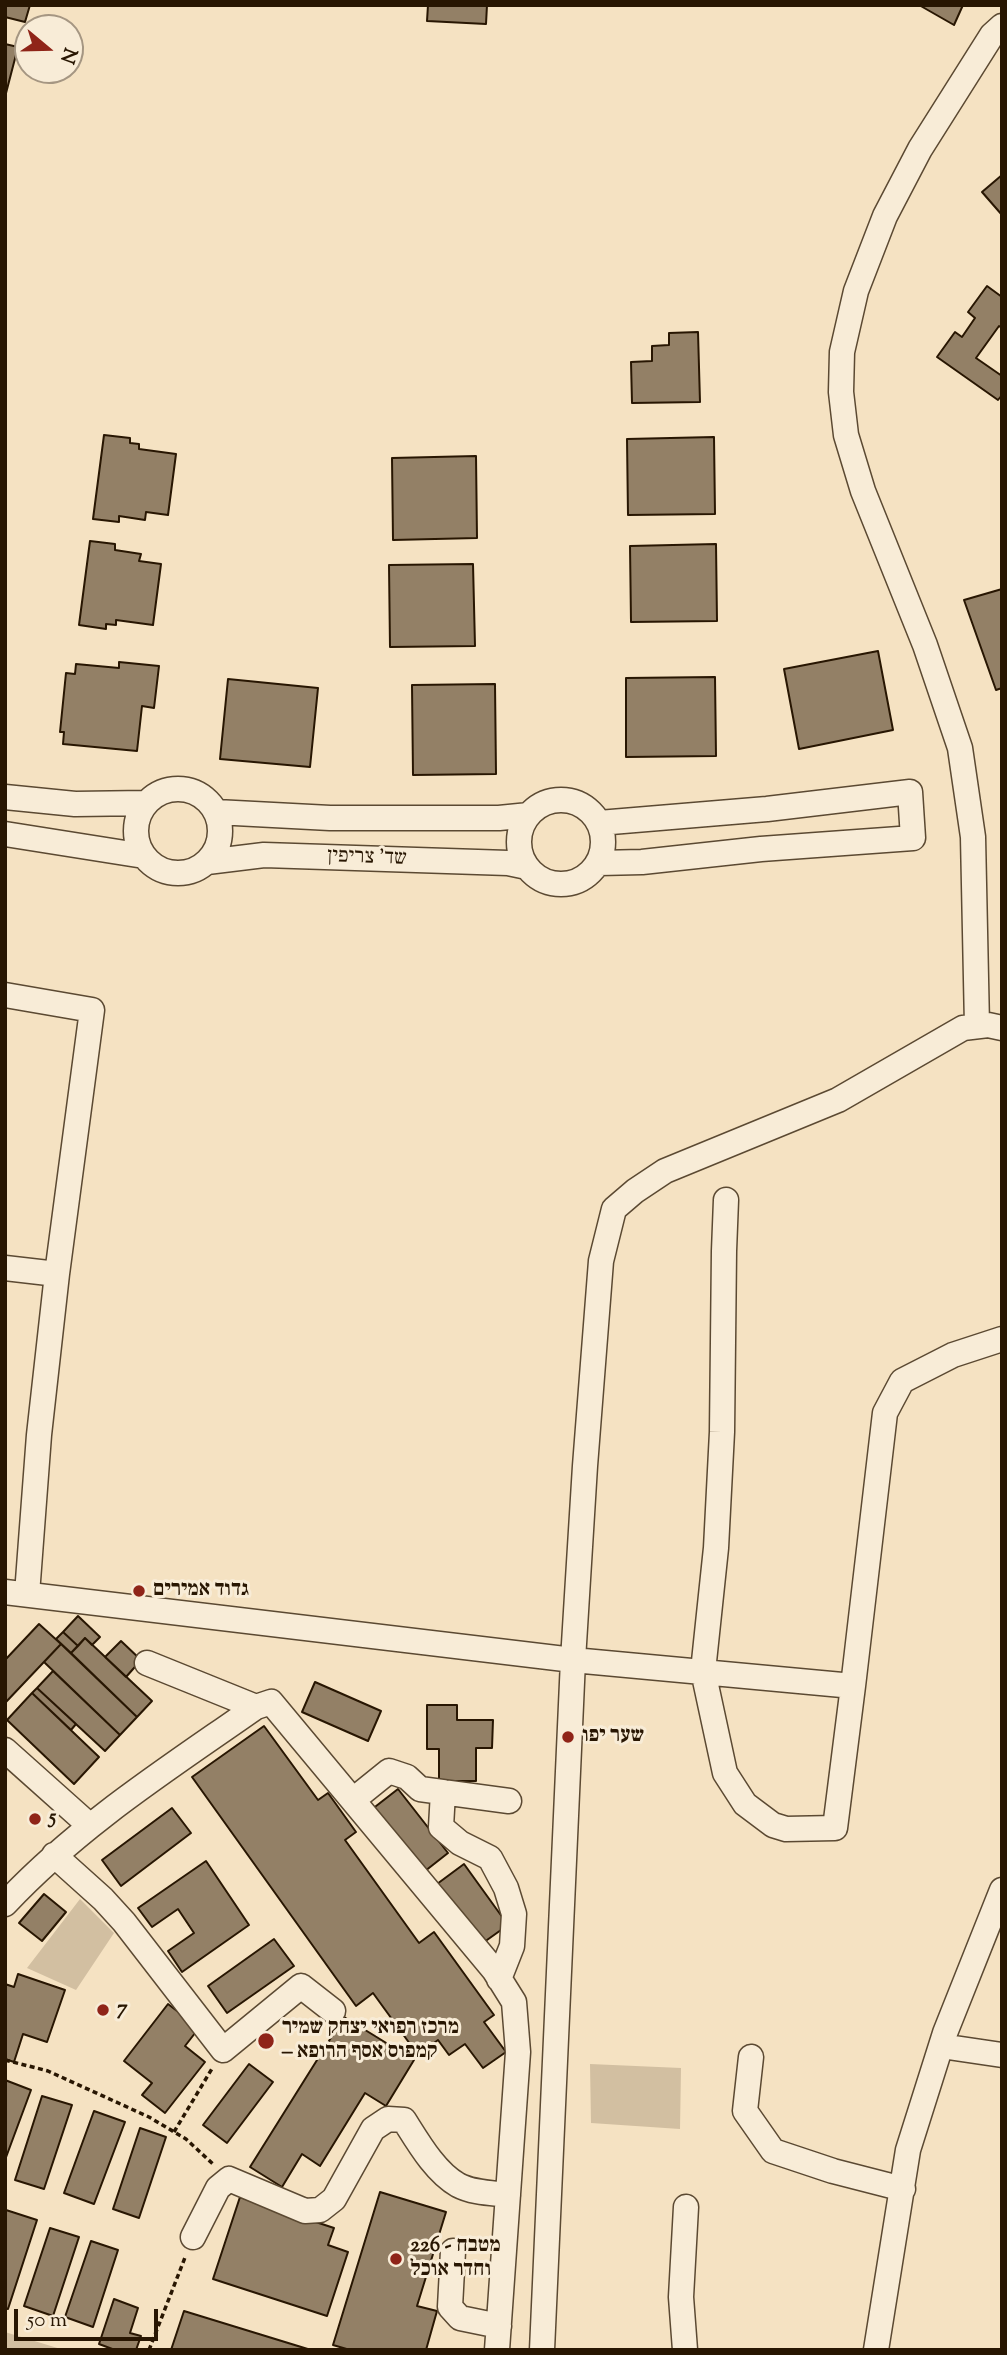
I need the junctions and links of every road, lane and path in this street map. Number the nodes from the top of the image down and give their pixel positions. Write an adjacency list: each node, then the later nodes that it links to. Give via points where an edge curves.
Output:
1 (1002, 26): 13 (street, via 920,149 885,216 856,291 842,352 841,391 846,435 863,491 925,645 960,748)
2 (5, 797): 3 (street, via 75,804)
3 (146, 803): 4 (street, via 170,789 183,789 208,800); 8 (street, via 136,830)
4 (216, 812): 5 (street, שד' צריפין, via 330,818); 9 (street, via 220,839)
5 (529, 815): 6 (street, via 540,806 567,800 580,804); 11 (street, via 519,841)
6 (599, 823): 10 (street, via 603,849); 10 (street, via 910,792 912,838)
7 (5, 834): 8 (street)
8 (144, 856): 9 (street, via 167,872 195,870)
9 (207, 862): 11 (street, שד' צריפין, via 264,855)
10 (598, 863): 11 (street, via 578,881 565,884 551,883)
11 (527, 867)
12 (5, 995): 16 (street, via 92,1010)
13 (990, 1027): 19 (street, via 962,1028 838,1100 665,1171 614,1209 601,1261)
14 (726, 1200): 21 (street, via 722,1444)
15 (5, 1268): 16 (street)
16 (57, 1275): 18 (street)
17 (1002, 1339): 22 (street, via 953,1355 902,1381 885,1413)
18 (16, 1593): 19 (street)
19 (573, 1660): 21 (street); 48 (street)
20 (147, 1663): 23 (street)
21 (703, 1671): 22 (street); 22 (street, via 725,1773 745,1804 786,1829 835,1828)
22 (853, 1686)
23 (256, 1707): 26 (street, via 271,1702); 28 (street)
24 (5, 1750): 28 (street)
25 (443, 1792): 26 (street, via 420,1789 407,1777 389,1771); 27 (street); 32 (street, via 440,1827 490,1858 514,1914 512,1946)
26 (353, 1800): 32 (street)
27 (509, 1801)
28 (89, 1825): 29 (street)
29 (54, 1855): 31 (street); 35 (street, via 124,1922)
30 (1002, 1890): 34 (street)
31 (5, 1903)
32 (499, 1979): 42 (street, via 514,2002 517,2024)
33 (333, 2011): 35 (street, via 302,1986)
34 (941, 2046): 36 (street); 41 (street, via 908,2150)
35 (223, 2050): 39 (path)
36 (1002, 2055)
37 (751, 2057): 41 (street, via 745,2111 773,2151)
38 (5, 2060): 39 (path, via 48,2071)
39 (174, 2132): 40 (path)
40 (229, 2179): 42 (street, via 305,2211 320,2210 334,2199 373,2130 388,2119 404,2120 443,2173 459,2185); 44 (street, via 218,2189)
41 (903, 2189): 50 (street)
42 (508, 2196): 46 (street)
43 (686, 2207): 49 (street, via 681,2297)
44 (193, 2237): 47 (path)
45 (453, 2251): 46 (street, via 450,2307 460,2318)
46 (498, 2338)
47 (149, 2350)
48 (542, 2350)
49 (685, 2350)
50 (876, 2350)

